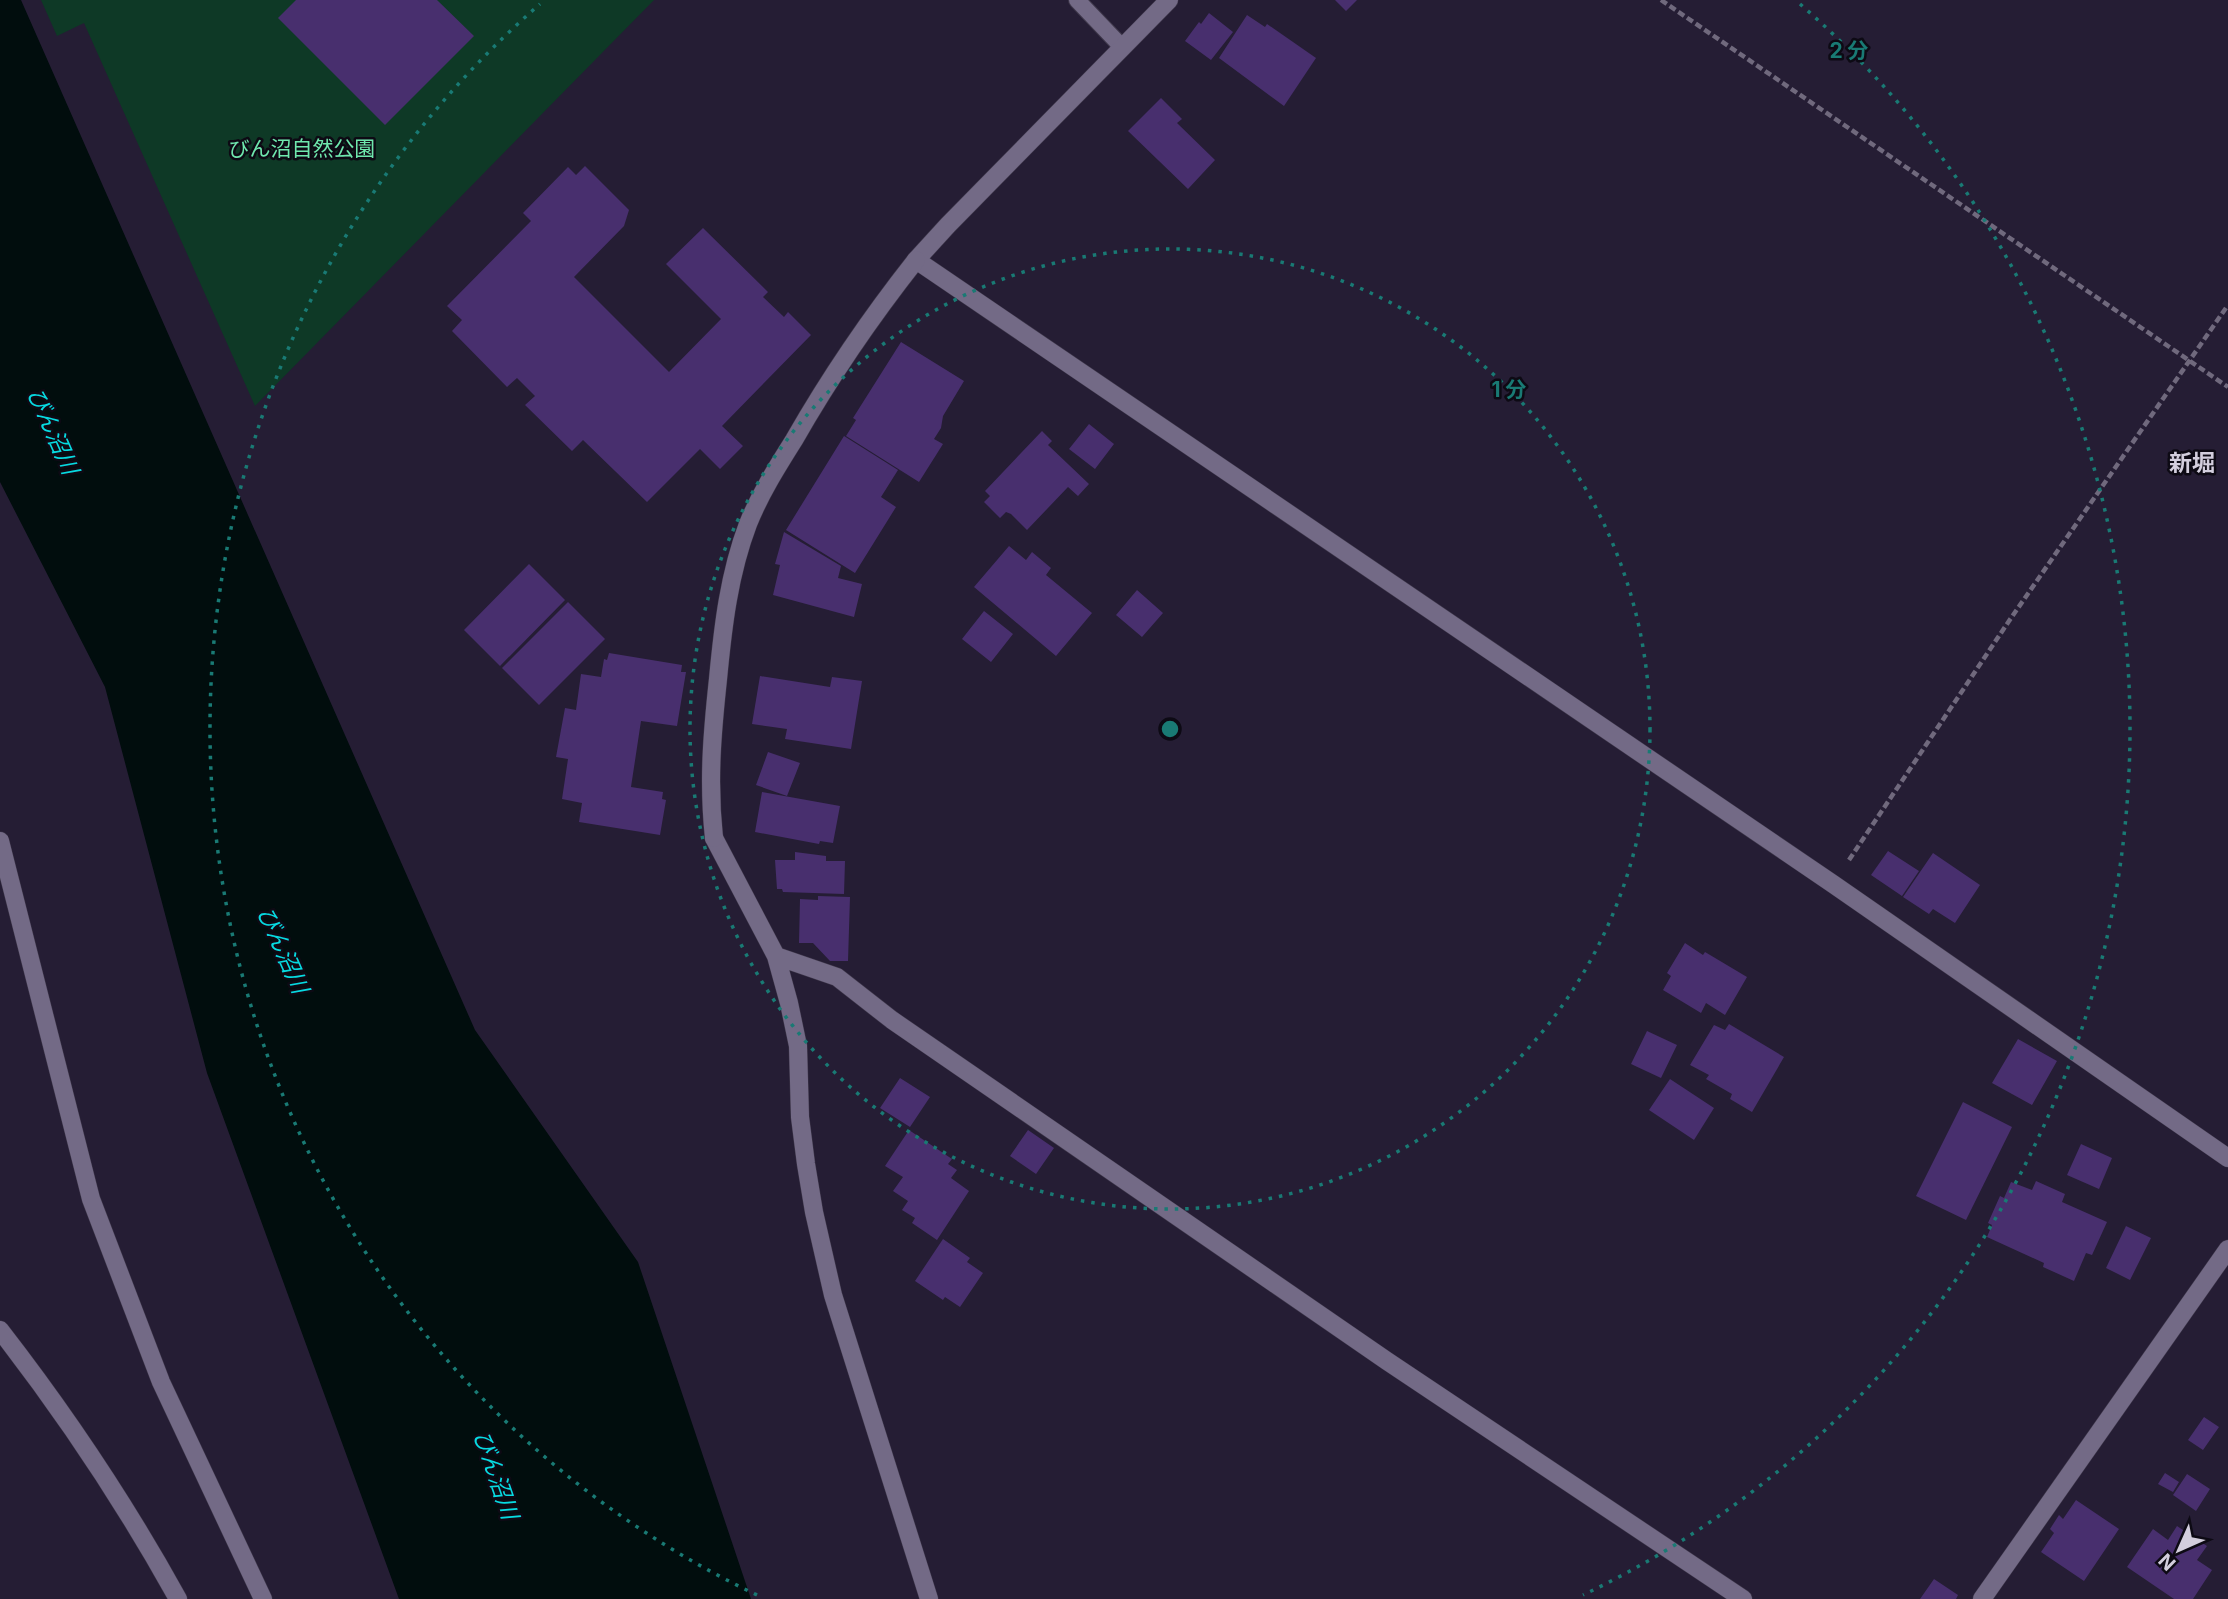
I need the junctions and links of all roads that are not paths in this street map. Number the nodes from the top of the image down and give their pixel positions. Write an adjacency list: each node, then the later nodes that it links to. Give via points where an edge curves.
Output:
1 (1076, 0): 3 (lane)
2 (1170, 0): 3 (street)
3 (1122, 47): 4 (street)
4 (916, 261): 6 (street, via 871,320 760,496 730,582 710,758 714,838); 7 (street)
5 (0, 841): 11 (street, via 91,1199 161,1382)
6 (776, 956): 12 (street, via 797,1046 806,1164 833,1295); 13 (street, via 837,977 892,1020 1387,1361)
7 (2228, 1158)
8 (2228, 1249): 14 (street)
9 (0, 1329): 10 (street, via 66,1420)
10 (178, 1599)
11 (263, 1599)
12 (929, 1599)
13 (1743, 1599)
14 (1982, 1599)

